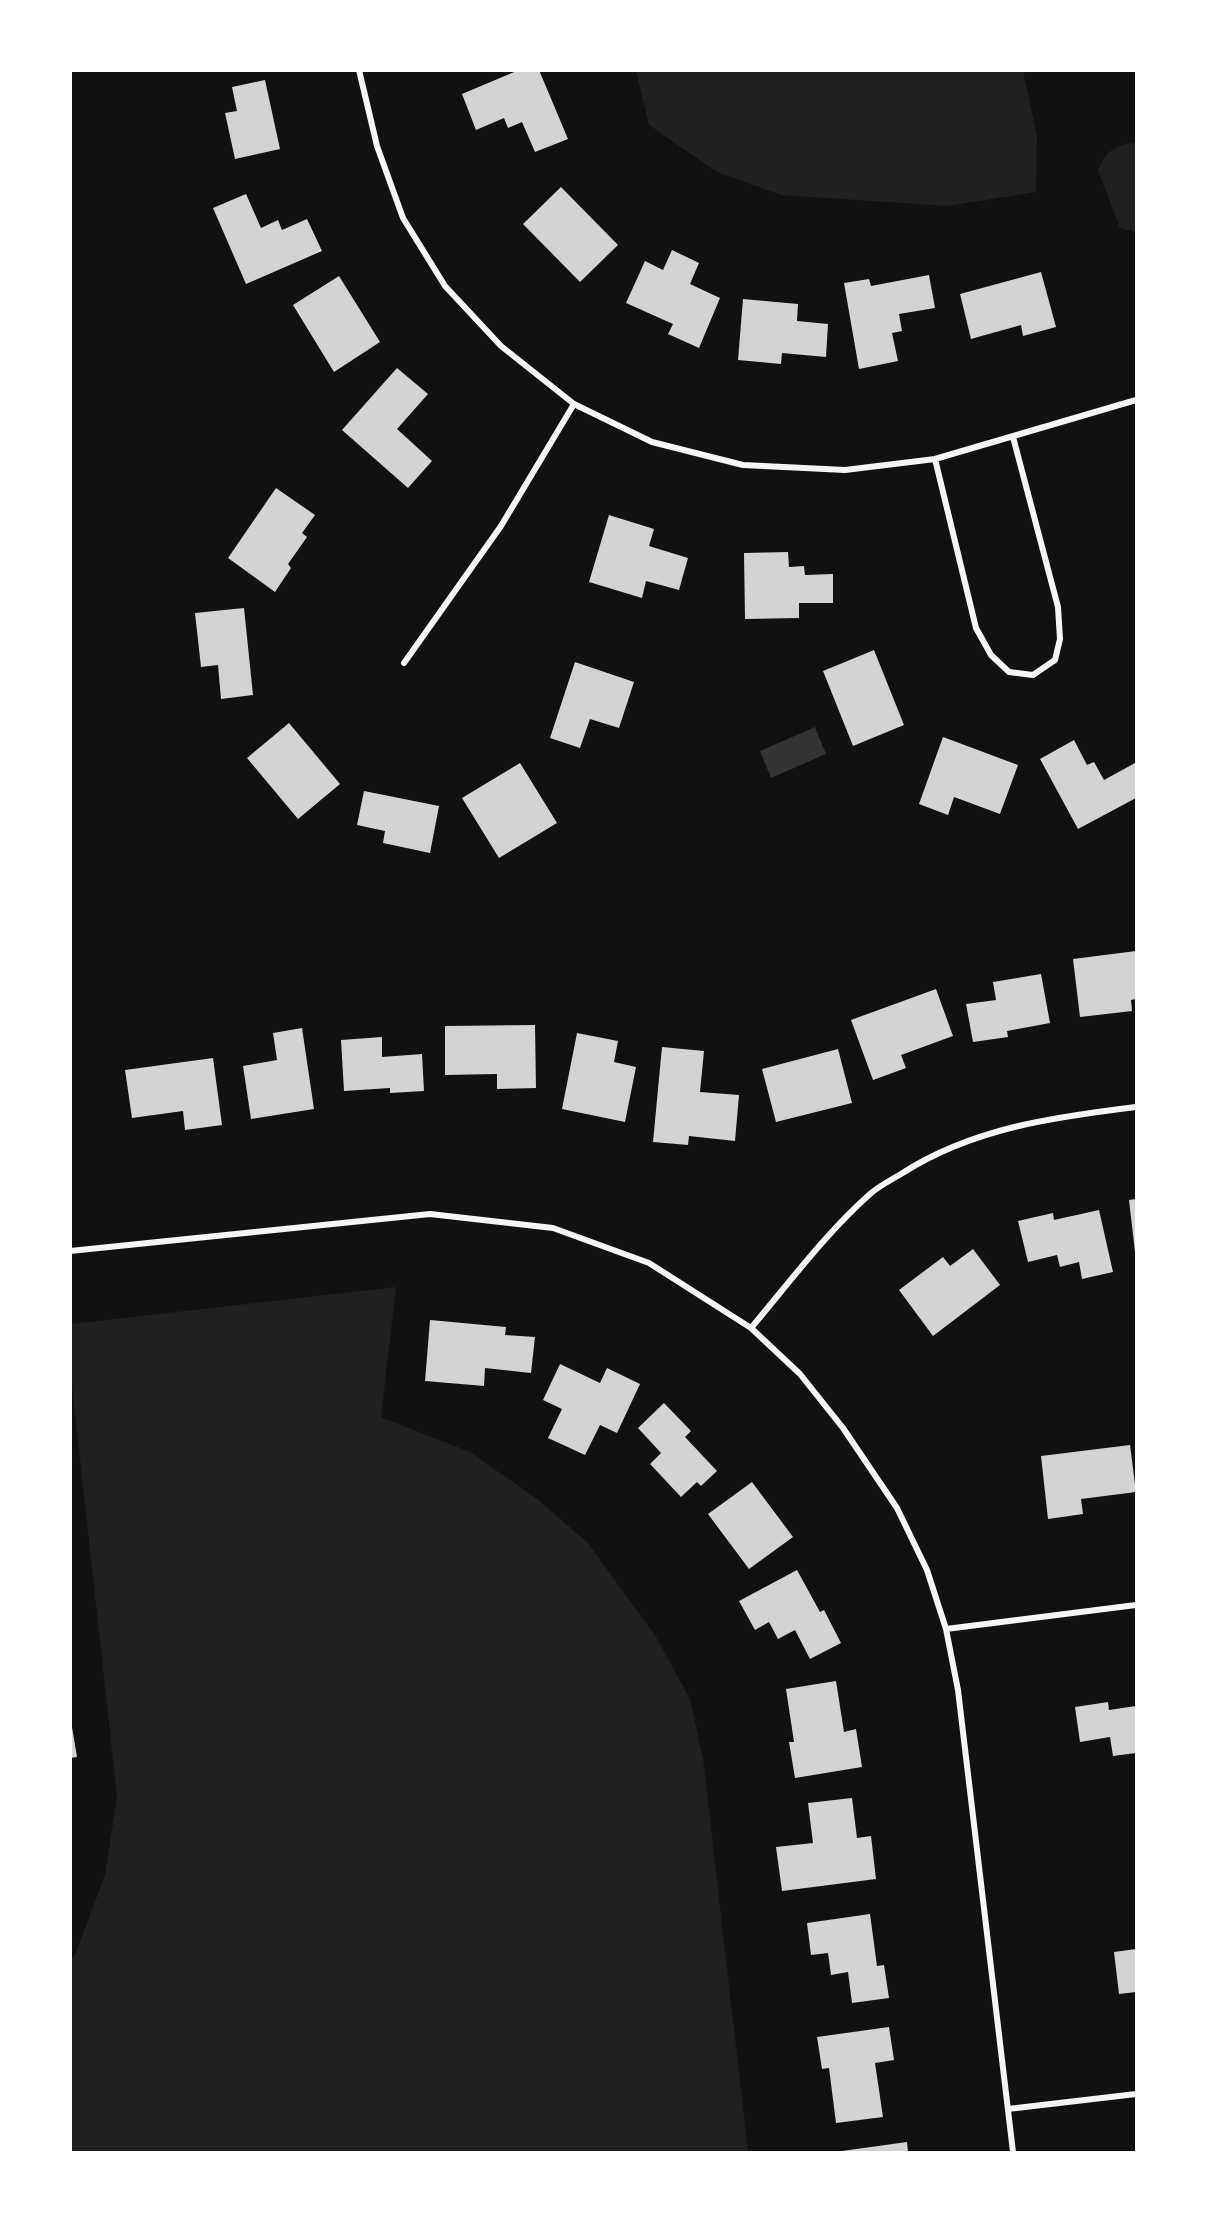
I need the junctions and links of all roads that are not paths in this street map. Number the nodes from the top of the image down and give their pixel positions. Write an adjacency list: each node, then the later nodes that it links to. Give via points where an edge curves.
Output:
1 (359, 70): 3 (street, via 377,146 403,218 445,286 501,346)
2 (1137, 400): 4 (street)
3 (574, 404): 5 (street, via 652,441 743,465 845,470); 6 (street, via 501,526)
4 (1013, 437): 5 (street); 5 (street, via 1058,607 1060,639 1055,660 1033,675 1009,672 990,655 976,628)
5 (935, 459)
6 (404, 663)
7 (1137, 1107): 9 (street, via 1062,1116 990,1132 931,1155 871,1192)
8 (70, 1251): 9 (street, via 441,1215 553,1228 575,1236 649,1263)
9 (751, 1328): 11 (street, via 800,1374 822,1401 897,1508 927,1570)
10 (1137, 1605): 11 (street)
11 (946, 1629): 13 (street, via 958,1690)
12 (1137, 2094): 13 (street)
13 (1008, 2109): 14 (street)
14 (1013, 2152)

